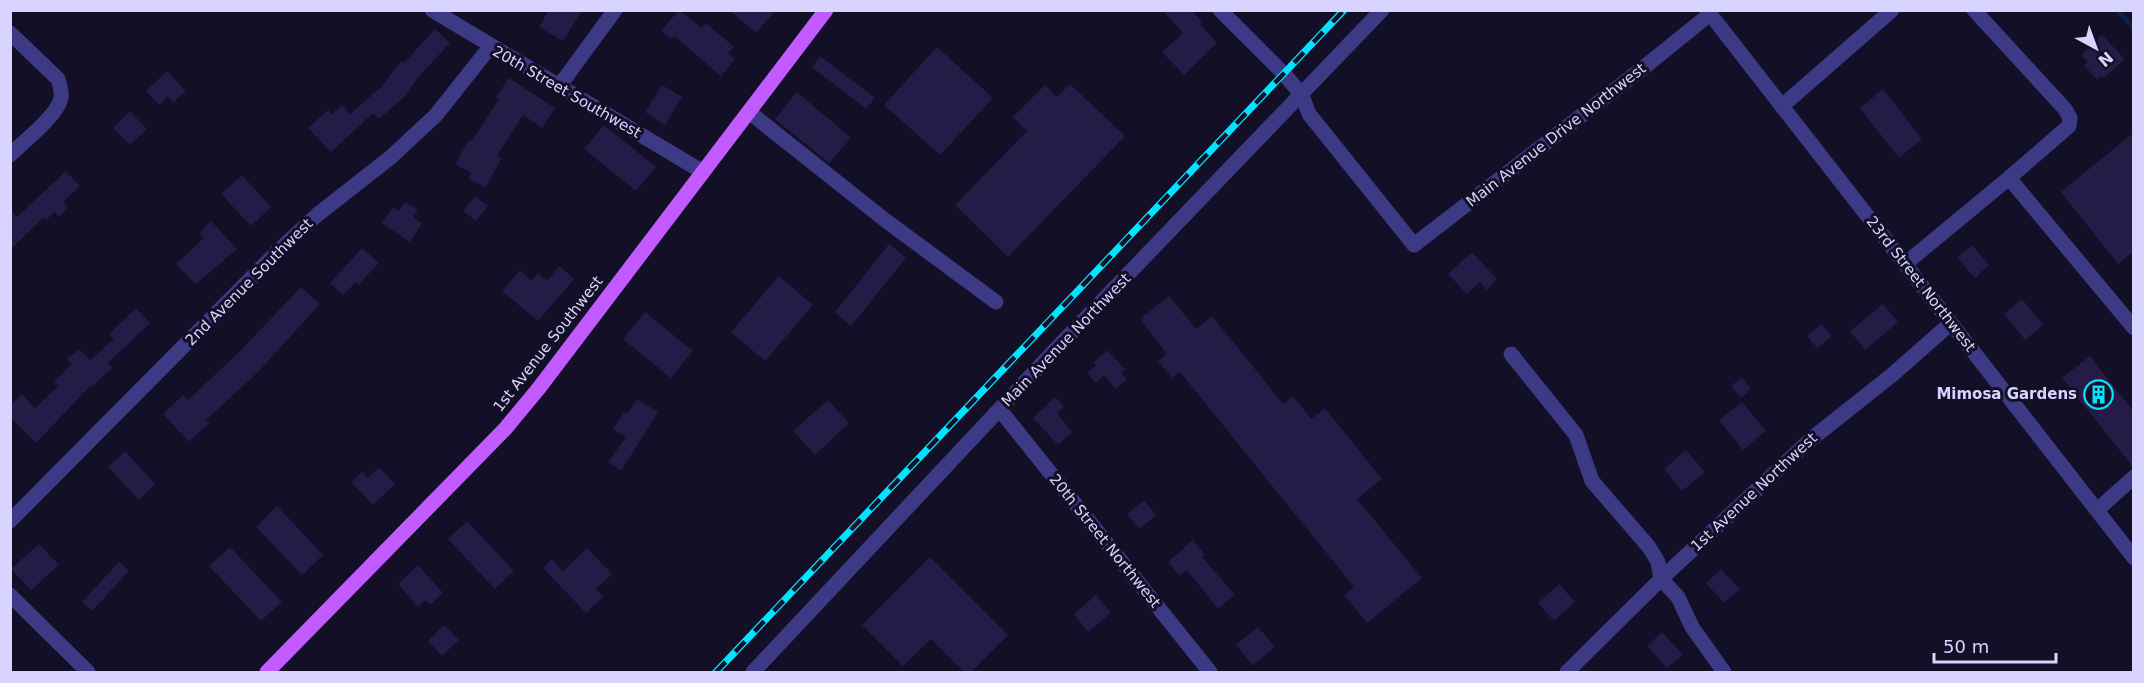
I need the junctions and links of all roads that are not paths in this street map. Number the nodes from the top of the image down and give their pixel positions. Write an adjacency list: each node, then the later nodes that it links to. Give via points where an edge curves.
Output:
1 (432, 10): 10 (street, 20th Street Southwest)
2 (615, 10): 11 (street)
3 (826, 10): 14 (main road, 1st Avenue Southwest)
4 (1220, 10): 12 (street)
5 (1382, 10): 12 (street, Main Avenue Northwest)
6 (1892, 10): 13 (street)
7 (1974, 10): 17 (street, via 2070,118 2069,126)
8 (1708, 12): 12 (street, Main Avenue Drive Northwest, via 1414,245 1309,114); 13 (street, 23rd Street Northwest)
9 (10, 33): 15 (street, via 61,86 56,109)
10 (490, 47): 11 (street, 20th Street Southwest); 26 (street, 2nd Avenue Southwest, via 436,115 279,250)
11 (560, 85): 16 (street, 20th Street Southwest)
12 (1302, 94): 23 (street, Main Avenue Northwest)
13 (1782, 106): 18 (street, 23rd Street Northwest)
14 (749, 112): 16 (main road, 1st Avenue Southwest); 19 (street)
15 (10, 156)
16 (703, 172): 31 (main road, 1st Avenue Southwest, via 505,429)
17 (2009, 178): 18 (street); 21 (street)
18 (1905, 264): 20 (street, 23rd Street Northwest)
19 (996, 302)
20 (1952, 323): 25 (street, 23rd Street Northwest); 28 (street, 1st Avenue Northwest, via 1810,440)
21 (2133, 328)
22 (1511, 354): 28 (street, via 1576,435 1592,481 1649,546)
23 (999, 410): 32 (street, Main Avenue Northwest); 33 (street, 20th Street Northwest)
24 (2133, 477): 25 (street)
25 (2097, 510): 27 (street, 23rd Street Northwest)
26 (10, 521)
27 (2133, 558)
28 (1661, 579): 34 (street, 1st Avenue Northwest); 35 (street, via 1678,597 1692,627)
29 (10, 595): 30 (street)
30 (88, 672)
31 (267, 672)
32 (753, 672)
33 (1210, 672)
34 (1568, 672)
35 (1724, 672)

